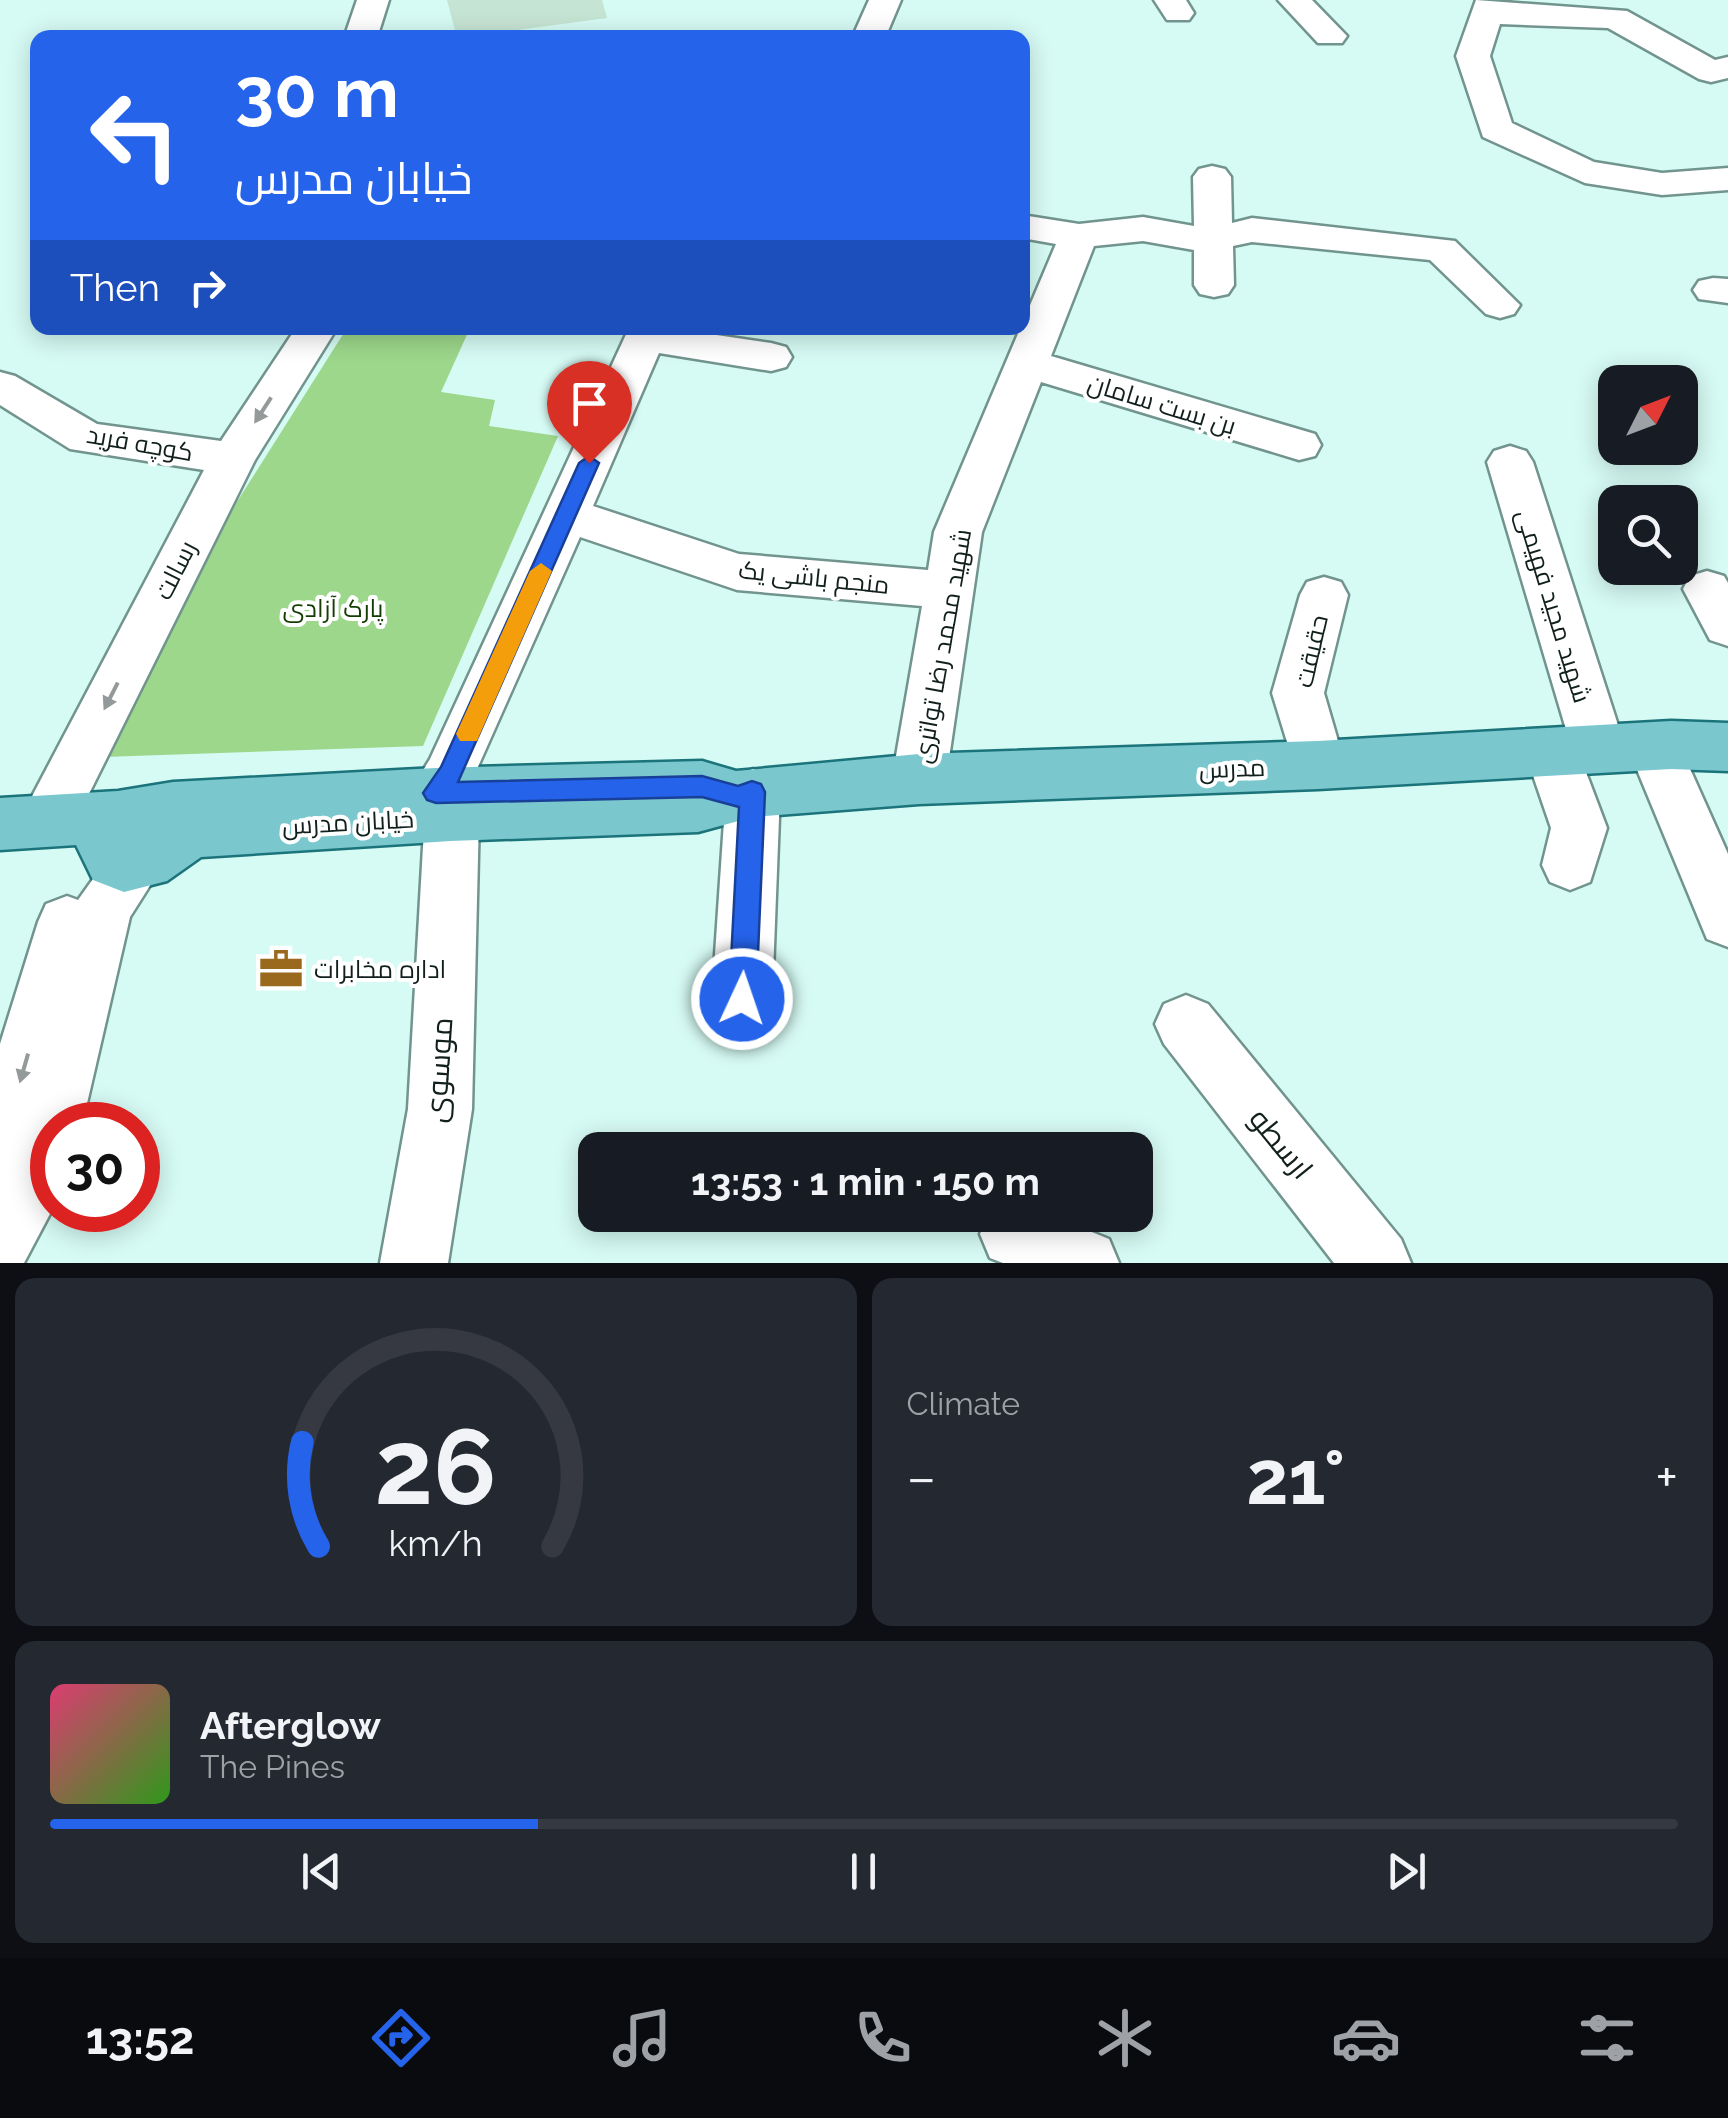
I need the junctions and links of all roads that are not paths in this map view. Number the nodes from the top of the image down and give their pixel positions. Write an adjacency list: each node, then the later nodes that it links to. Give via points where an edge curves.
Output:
1 (373, 0): 5 (street)
2 (885, 0): 6 (street)
3 (1294, 0): 7 (street)
4 (1491, 7): 8 (street, via 1614,18); 10 (street, via 1474,56 1496,128 1585,172 1662,184)
5 (363, 30)
6 (872, 30)
7 (1330, 36)
8 (1722, 73)
9 (1212, 176): 13 (street)
10 (1728, 179)
11 (1030, 227): 12 (street)
12 (1079, 236): 13 (street, via 1142,229); 20 (street, شهید محمد رضا تواتری)
13 (1215, 238): 14 (street); 15 (street, via 1252,230 1442,249)
14 (1214, 285)
15 (1500, 305)
16 (311, 335): 23 (street, رسالت, one-way to 23)
17 (646, 335): 25 (street)
18 (662, 335): 19 (street)
19 (771, 356)
20 (1025, 363): 22 (street, بن بست سامان); 26 (street, شهید محمد رضا تواتری, via 958,532)
21 (0, 386): 23 (street, کوچه فرید, via 86,438)
22 (1299, 445)
23 (232, 458): 34 (street, رسالت, one-way to 34)
24 (1510, 462): 29 (street, شهید مجید فهیمی)
25 (567, 515): 26 (street, منجم باشی یک, via 737,572); 33 (street)
26 (951, 590): 31 (street, شهید محمد رضا تواتری)
27 (1324, 595): 30 (street, حقیقت, via 1298,693)
28 (1728, 747): 29 (main road, مدرس)
29 (1602, 750): 30 (main road, مدرس); 36 (street); 37 (street)
30 (1318, 765): 31 (main road, مدرس)
31 (919, 779): 32 (main road, مدرس)
32 (745, 794): 33 (main road, خیابان مدرس, via 698,807); 38 (street)
33 (443, 804): 35 (main road, خیابان مدرس); 43 (street, موسوی, via 440,1109)
34 (24, 822): 35 (main road, خیابان مدرس)
35 (120, 843): 40 (street, one-way to 40, via 74,896); 42 (street, via 40,1168)
36 (1570, 865)
37 (1728, 921)
38 (742, 999)
39 (1186, 1024): 45 (street, ارسطو)
40 (0, 1149)
41 (1014, 1234): 44 (street)
42 (0, 1240)
43 (414, 1263)
44 (1085, 1263)
45 (1377, 1263)

